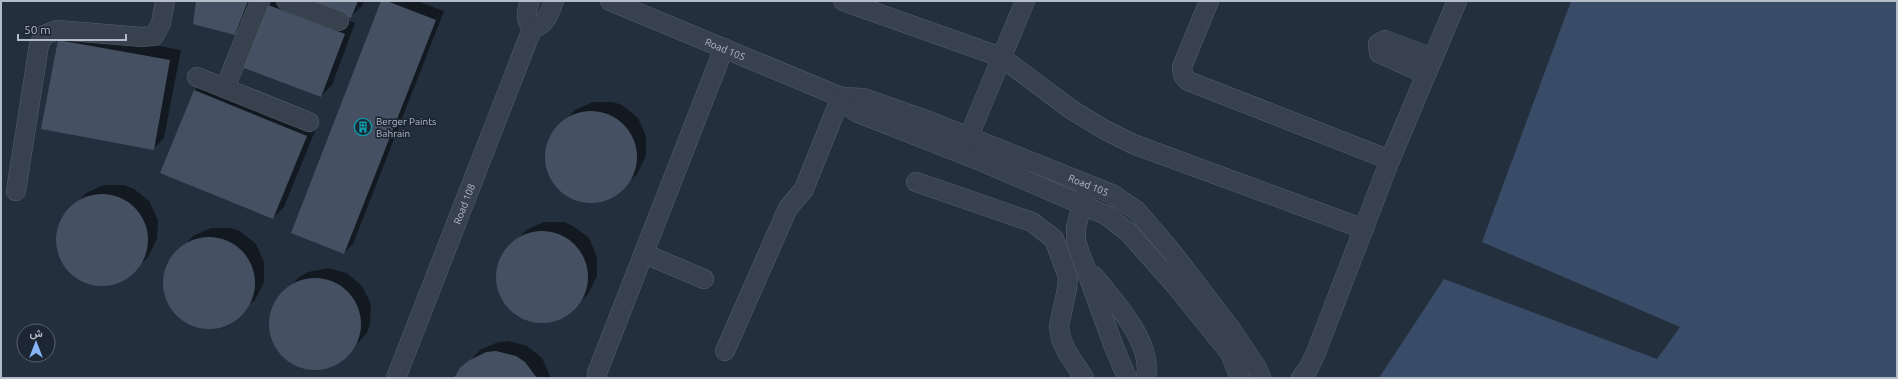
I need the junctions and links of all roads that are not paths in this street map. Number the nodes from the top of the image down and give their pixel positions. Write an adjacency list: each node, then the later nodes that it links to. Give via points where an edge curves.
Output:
1 (165, 1): 25 (street, via 161,23 154,36 57,30 44,35 39,45)
2 (260, 1): 16 (street)
3 (286, 1): 11 (street)
4 (530, 1): 12 (street, via 526,18)
5 (554, 1): 12 (street, via 546,20)
6 (610, 1): 13 (street, Road 105)
7 (843, 1): 14 (street)
8 (1025, 1): 14 (street)
9 (1209, 1): 21 (street, via 1182,67 1183,75 1188,81)
10 (1457, 1): 21 (street)
11 (339, 21)
12 (532, 29): 33 (street, Road 108)
13 (724, 48): 17 (street, Road 105); 28 (street)
14 (1001, 57): 19 (street); 27 (street, via 1072,110 1133,144)
15 (197, 77): 16 (street)
16 (225, 88): 18 (street)
17 (841, 97): 19 (street, Road 105, via 864,98); 22 (street, Road 105, via 858,113); 31 (street, via 804,189 788,208)
18 (309, 122)
19 (969, 136): 20 (street, Road 105)
20 (989, 144): 22 (street); 24 (street, Road 105)
21 (1390, 160): 27 (street)
22 (983, 162): 26 (street, Road 105)
23 (916, 182): 35 (street, via 1032,222 1054,240 1068,277 1059,326 1061,339)
24 (1089, 184): 26 (street); 39 (street, Road 105, via 1112,194 1137,211 1172,252 1231,330)
25 (16, 191)
26 (1081, 204): 29 (street, via 1076,228 1076,242); 38 (street, Road 105, via 1106,215 1128,232 1230,353)
27 (1364, 229): 32 (street)
28 (645, 254): 30 (street); 34 (street)
29 (1081, 259): 36 (street); 37 (street, via 1136,332 1146,359)
30 (704, 279)
31 (725, 351)
32 (1313, 369): 40 (street)
33 (396, 378)
34 (597, 378)
35 (1084, 378)
36 (1127, 378)
37 (1146, 378)
38 (1240, 378)
39 (1261, 378)
40 (1301, 378)

